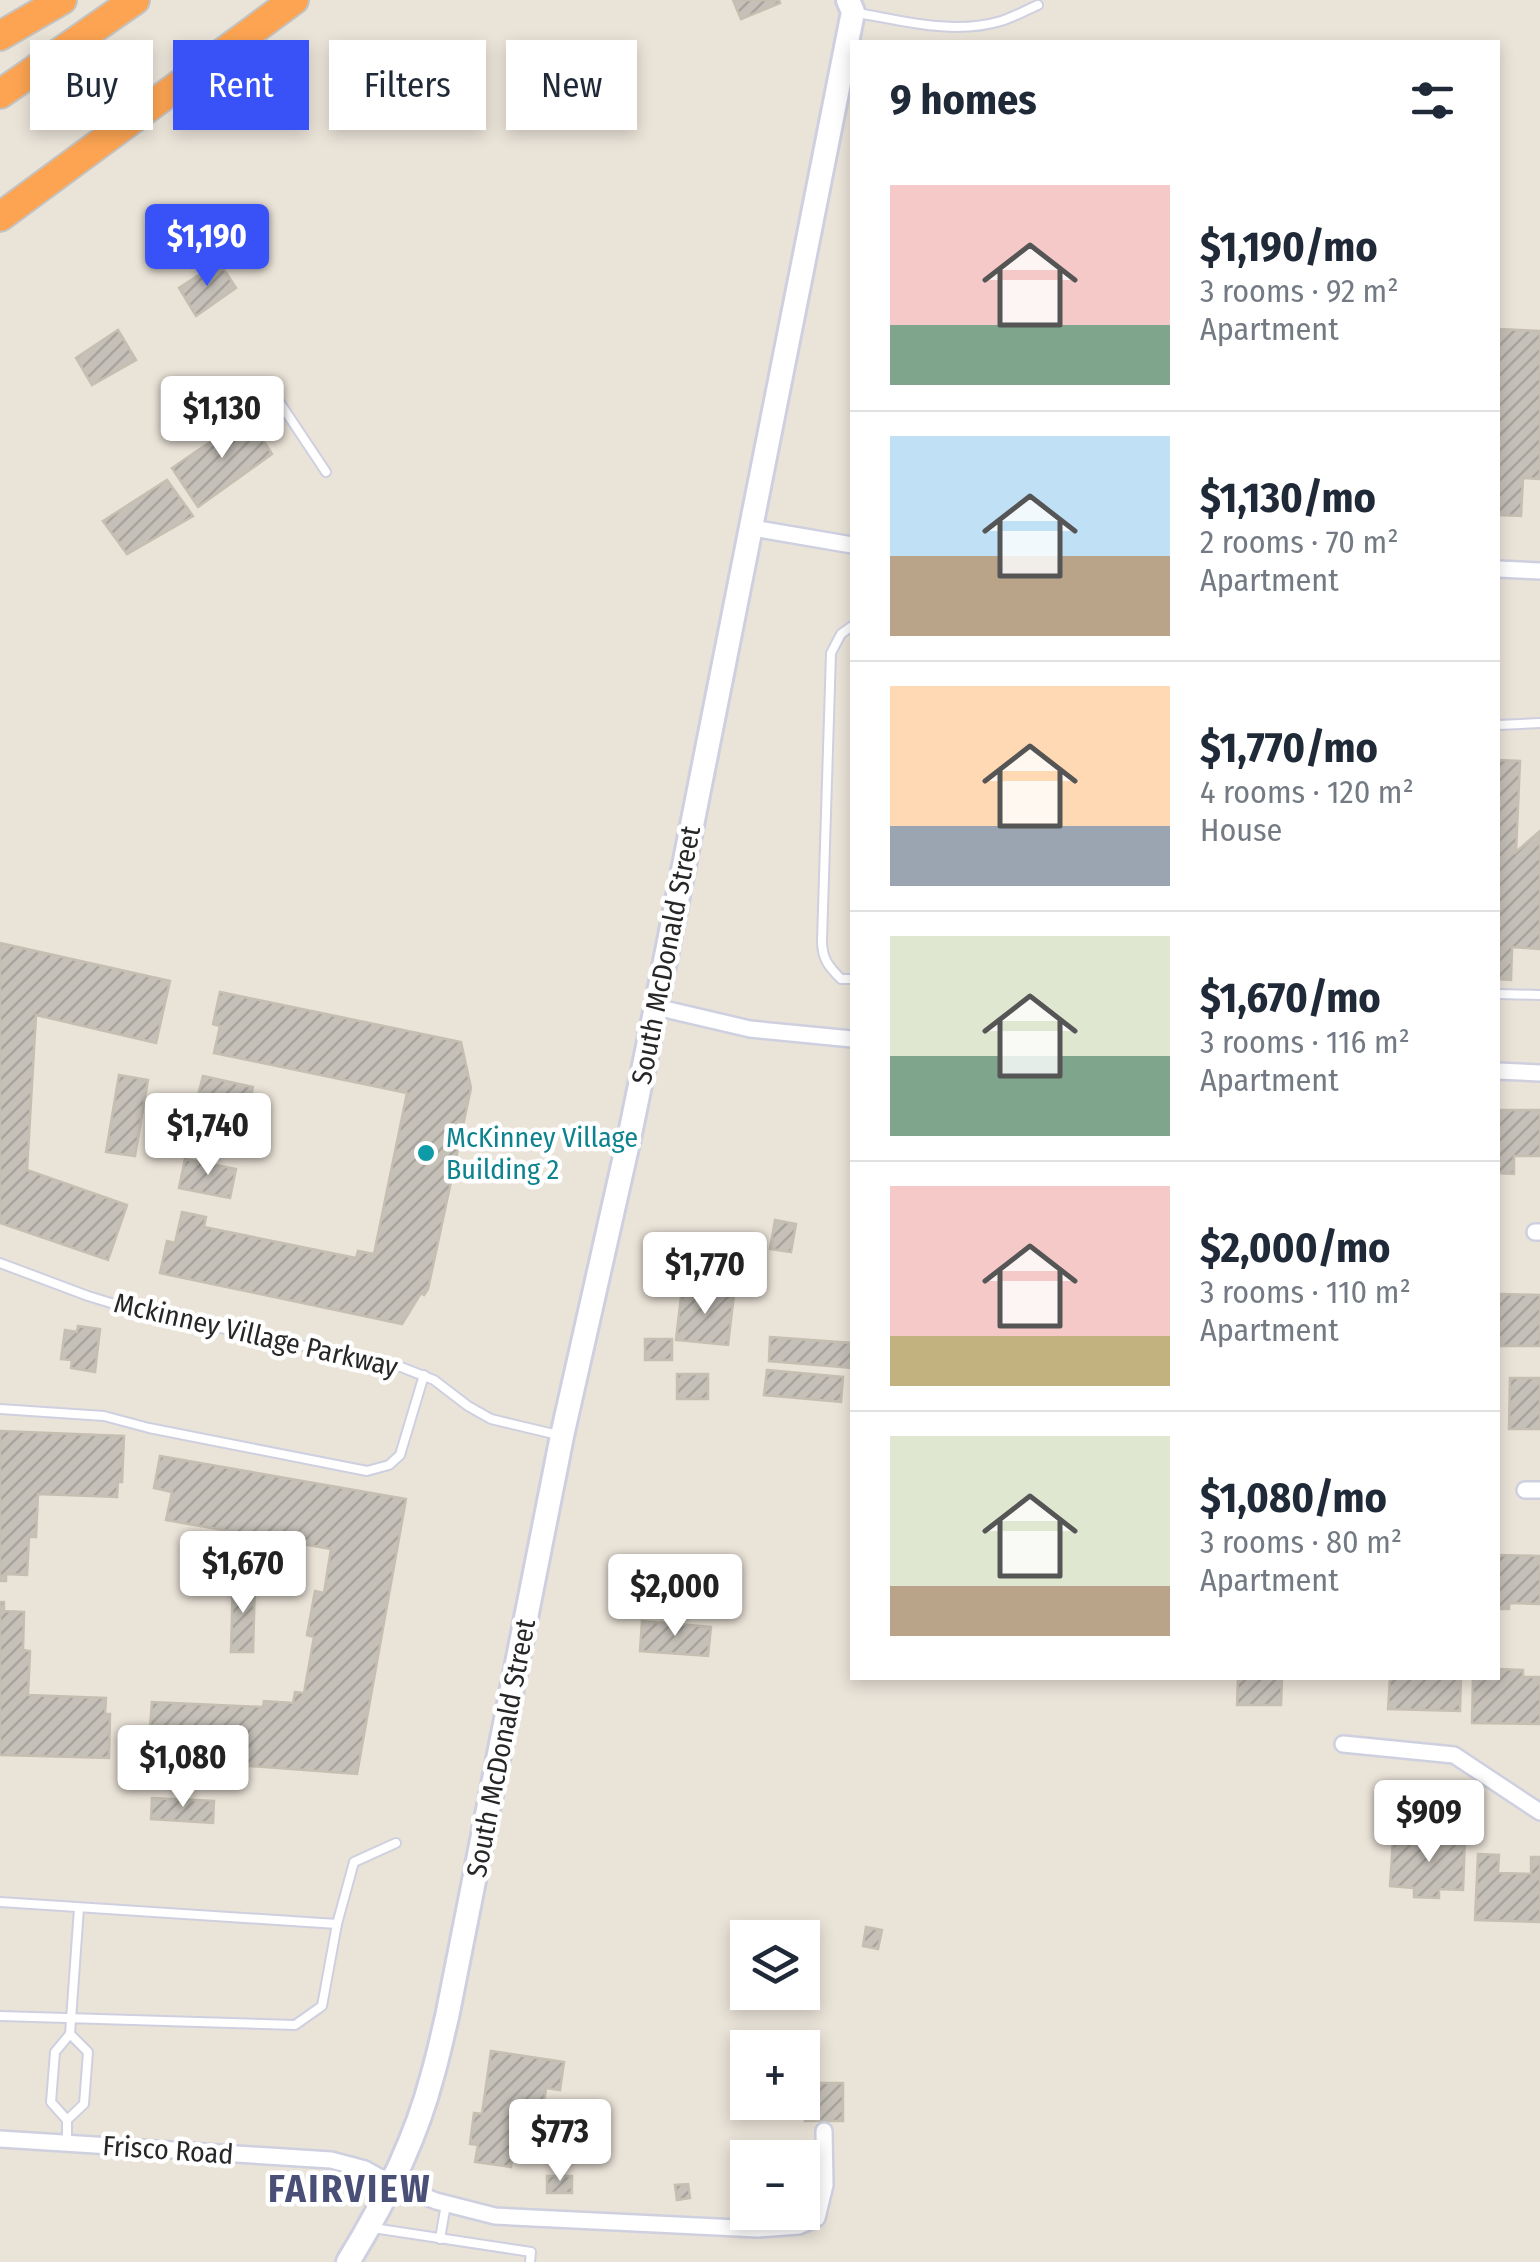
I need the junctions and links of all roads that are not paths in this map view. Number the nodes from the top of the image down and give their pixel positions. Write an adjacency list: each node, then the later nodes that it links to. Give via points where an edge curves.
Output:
1 (62, 0): 6 (highway)
2 (135, 0): 7 (highway)
3 (291, 0): 8 (highway); 9 (highway)
4 (857, 4): 5 (lane, via 922,24 963,28); 12 (main road, South McDonald Street)
5 (1038, 5)
6 (0, 36)
7 (0, 94)
8 (0, 199)
9 (0, 217)
10 (268, 385): 11 (lane)
11 (326, 472)
12 (753, 528): 13 (street); 22 (main road, South McDonald Street)
13 (850, 544)
14 (1500, 569): 15 (street)
15 (1540, 572)
16 (850, 627): 19 (lane, via 832,654 822,941 826,964)
17 (1540, 722): 18 (lane)
18 (1500, 726)
19 (850, 979)
20 (1500, 994): 21 (lane)
21 (1540, 995)
22 (656, 1007): 23 (street, via 750,1029); 29 (main road, South McDonald Street)
23 (850, 1039)
24 (1500, 1071): 25 (street)
25 (1540, 1073)
26 (0, 1263): 27 (lane, Mckinney Village Parkway, via 124,1307)
27 (424, 1375): 28 (lane, via 400,1455 367,1471 104,1416); 29 (lane, Mckinney Village Parkway, via 491,1418)
28 (0, 1409)
29 (562, 1436): 43 (main road, South McDonald Street, via 447,2016 432,2080)
30 (1344, 1744): 31 (street, via 1454,1755)
31 (1540, 1812)
32 (396, 1843): 35 (lane, via 354,1862)
33 (0, 1902): 34 (lane)
34 (79, 1908): 35 (lane); 37 (lane)
35 (337, 1924): 37 (lane, via 322,2006 295,2025)
36 (0, 2016): 37 (lane)
37 (71, 2018): 38 (lane)
38 (70, 2034): 39 (lane, via 55,2052 51,2102); 39 (lane, via 88,2052 84,2104)
39 (67, 2120): 42 (lane)
40 (824, 2131): 44 (street, Frisco Road, via 825,2184 817,2218 799,2226 508,2217)
41 (0, 2139): 42 (street, Frisco Road)
42 (66, 2143): 43 (street, Frisco Road, via 331,2160)
43 (390, 2183): 44 (street, Frisco Road); 45 (main road, South McDonald Street)
44 (446, 2204): 46 (lane)
45 (368, 2228): 46 (lane); 47 (main road, South McDonald Street)
46 (440, 2239): 48 (lane, via 531,2252)
47 (348, 2262)
48 (530, 2262)

